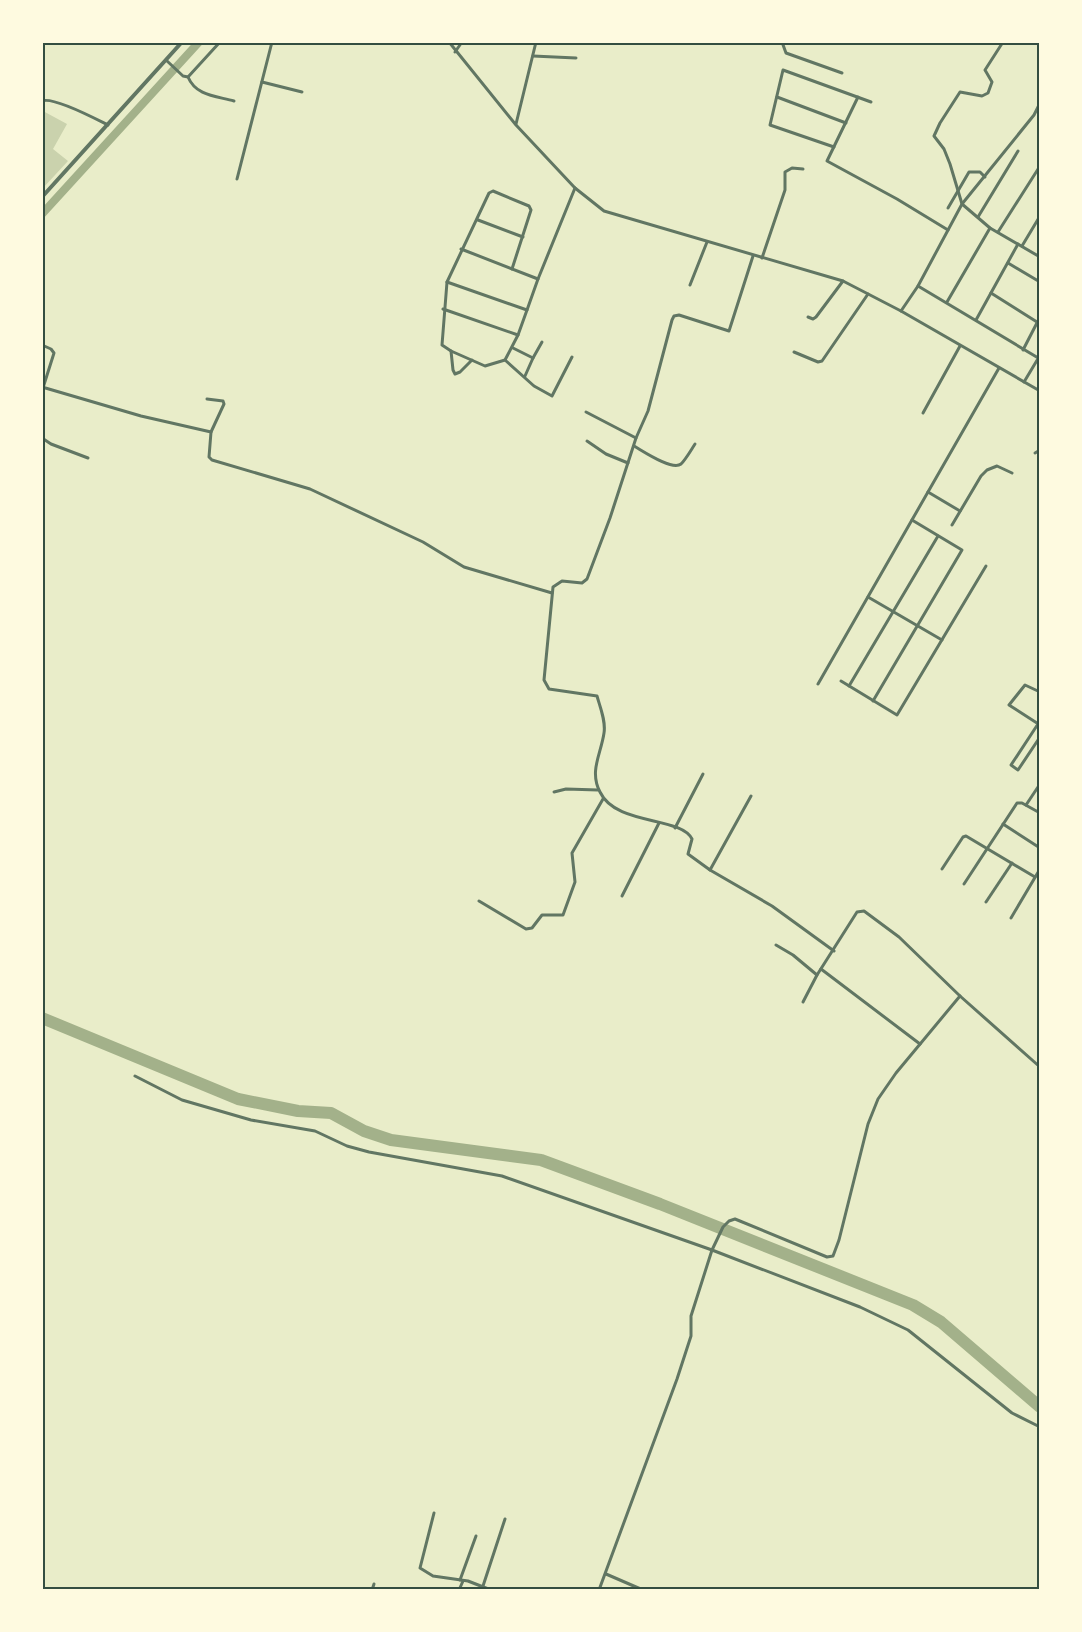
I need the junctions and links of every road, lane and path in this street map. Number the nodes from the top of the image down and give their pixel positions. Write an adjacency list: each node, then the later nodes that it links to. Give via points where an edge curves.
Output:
1 (182, 42): 12 (street)
2 (220, 42): 14 (street)
3 (272, 42): 15 (street)
4 (449, 42): 9 (street)
5 (462, 42): 9 (street)
6 (536, 42): 10 (street)
7 (782, 42): 13 (street, via 786,52)
8 (1003, 42): 35 (street, via 986,70 992,82 988,93 982,96 960,92 935,132)
9 (456, 52): 27 (street)
10 (533, 56): 11 (street); 27 (street)
11 (576, 58)
12 (166, 60): 14 (street); 26 (street)
13 (842, 73)
14 (188, 77): 20 (street, via 209,96)
15 (262, 82): 16 (street); 33 (street)
16 (302, 92)
17 (777, 97): 18 (street, via 783,70); 25 (street); 28 (street, via 770,125)
18 (858, 97): 21 (street); 25 (street)
19 (42, 101): 26 (street, via 48,99 70,107)
20 (234, 101)
21 (870, 102)
22 (1040, 103): 23 (street)
23 (1034, 115): 24 (street); 32 (street)
24 (1040, 119)
25 (846, 122): 28 (street)
26 (108, 125): 36 (street)
27 (516, 125): 34 (street)
28 (834, 147): 43 (street, via 827,161)
29 (1018, 151): 40 (street)
30 (1040, 166): 44 (street)
31 (803, 169): 51 (street, via 792,168 785,172 783,195)
32 (985, 177): 35 (street, via 980,172 971,171); 37 (street)
33 (237, 179)
34 (575, 188): 46 (street, via 604,210); 54 (street)
35 (958, 188): 37 (street); 38 (street)
36 (42, 197)
37 (962, 204): 40 (street); 43 (street)
38 (948, 208)
39 (1040, 216): 47 (street)
40 (978, 217): 42 (street)
41 (478, 220): 45 (street); 45 (street, via 490,193 497,191 530,206 531,213); 48 (street)
42 (990, 228): 44 (street); 62 (street)
43 (948, 230): 59 (street)
44 (998, 232): 47 (street)
45 (523, 237): 53 (street)
46 (706, 242): 49 (street); 58 (street)
47 (1020, 245): 50 (street); 52 (street)
48 (461, 249): 53 (street); 56 (street)
49 (753, 256): 51 (street); 93 (street, via 729,331 674,316 648,411)
50 (1040, 257)
51 (762, 258): 55 (street)
52 (1008, 263): 57 (street); 60 (street)
53 (512, 269): 54 (street)
54 (538, 279): 64 (street)
55 (843, 281): 61 (street); 66 (street, via 816,317)
56 (447, 282): 63 (street); 64 (street)
57 (1040, 282)
58 (690, 285)
59 (918, 286): 62 (street); 65 (street)
60 (991, 293): 68 (street); 69 (street)
61 (868, 294): 65 (street); 77 (street, via 820,362)
62 (947, 302): 68 (street)
63 (443, 309): 70 (street); 76 (street, via 442,345)
64 (527, 310): 70 (street)
65 (901, 311): 73 (street)
66 (808, 317)
67 (1040, 317): 69 (street)
68 (976, 320): 75 (street)
69 (1037, 322): 75 (street)
70 (518, 335): 74 (street)
71 (542, 342): 79 (street)
72 (42, 345): 86 (street, via 54,353)
73 (960, 346): 83 (street); 90 (street)
74 (513, 348): 79 (street); 82 (street)
75 (1022, 350): 80 (street)
76 (451, 351): 81 (street); 81 (street, via 452,370 456,374)
77 (794, 352)
78 (572, 357): 84 (street, via 552,396 534,386)
79 (532, 358): 84 (street)
80 (1039, 358): 85 (street)
81 (472, 360): 82 (street, via 485,366)
82 (505, 360): 84 (street)
83 (999, 368): 85 (street); 102 (street)
84 (525, 376)
85 (1024, 382): 87 (street)
86 (43, 389): 91 (street)
87 (1040, 391)
88 (207, 399): 91 (street, via 223,401 224,404)
89 (586, 412): 93 (street)
90 (923, 413)
91 (211, 432): 108 (street, via 209,457 212,460 310,489 423,542 464,567)
92 (42, 438): 99 (street)
93 (636, 438): 96 (street)
94 (587, 441): 100 (street)
95 (695, 444): 96 (street, via 676,466)
96 (634, 446): 100 (street)
97 (1040, 450): 98 (street)
98 (1035, 453)
99 (88, 458)
100 (628, 463): 108 (street, via 587,579 582,583 558,583)
101 (1012, 473): 103 (street, via 997,466 987,470)
102 (928, 492): 103 (street); 104 (street)
103 (960, 511): 105 (street)
104 (912, 520): 106 (street); 109 (street)
105 (952, 525)
106 (938, 536): 110 (street); 111 (street, via 962,550)
107 (986, 566): 112 (street)
108 (552, 593): 122 (street, via 545,685 548,689 562,692 597,696 605,732 595,764)
109 (868, 597): 110 (street); 114 (street)
110 (893, 612): 111 (street); 115 (street)
111 (918, 626): 112 (street); 117 (street)
112 (942, 640): 117 (street, via 897,715)
113 (841, 681): 115 (street)
114 (818, 684)
115 (849, 686): 117 (street)
116 (1040, 692): 118 (street, via 1025,685 1009,704)
117 (873, 701)
118 (1039, 724): 119 (street, via 1011,765 1018,770)
119 (1040, 737)
120 (703, 774): 130 (street)
121 (1040, 784): 126 (street)
122 (598, 790): 123 (street); 125 (street)
123 (554, 792)
124 (751, 796): 135 (street)
125 (603, 798): 128 (street, via 621,811); 140 (street, via 572,853 575,882 563,915 542,915 532,928 526,929)
126 (1026, 805): 127 (street); 129 (street, via 1016,803)
127 (1040, 814)
128 (659, 823): 130 (street); 139 (street)
129 (1003, 824): 131 (street); 132 (street)
130 (675, 828): 135 (street, via 690,836 692,842 688,854)
131 (1040, 848)
132 (987, 849): 133 (street); 134 (street, via 964,836); 138 (street)
133 (1012, 863): 137 (street); 141 (street)
134 (942, 869)
135 (710, 870): 144 (street, via 772,906)
136 (1040, 870): 137 (street)
137 (1035, 876): 142 (street)
138 (964, 884)
139 (622, 896)
140 (479, 901)
141 (986, 902)
142 (1011, 918)
143 (776, 944): 146 (street)
144 (834, 951): 145 (street); 147 (street, via 857,912 864,910 899,937)
145 (821, 969): 146 (street); 149 (street)
146 (818, 975): 148 (street)
147 (960, 996): 149 (street); 150 (street)
148 (802, 1002)
149 (920, 1044): 152 (street, via 896,1073 873,1110 833,1256 827,1257 735,1219 723,1227)
150 (1039, 1065)
151 (135, 1076): 152 (street, via 182,1100 215,1111 315,1131 369,1152 502,1176)
152 (712, 1250): 153 (street, via 897,1323 1012,1413); 157 (street, via 691,1316 690,1336 677,1380)
153 (1040, 1427)
154 (434, 1513): 158 (street, via 420,1568 432,1576)
155 (505, 1519): 160 (street)
156 (476, 1536): 158 (street)
157 (606, 1574): 164 (street); 165 (street)
158 (462, 1580): 160 (street); 162 (street)
159 (374, 1584): 161 (street)
160 (483, 1586): 163 (street)
161 (372, 1590)
162 (459, 1590)
163 (491, 1590)
164 (599, 1590)
165 (644, 1590)

